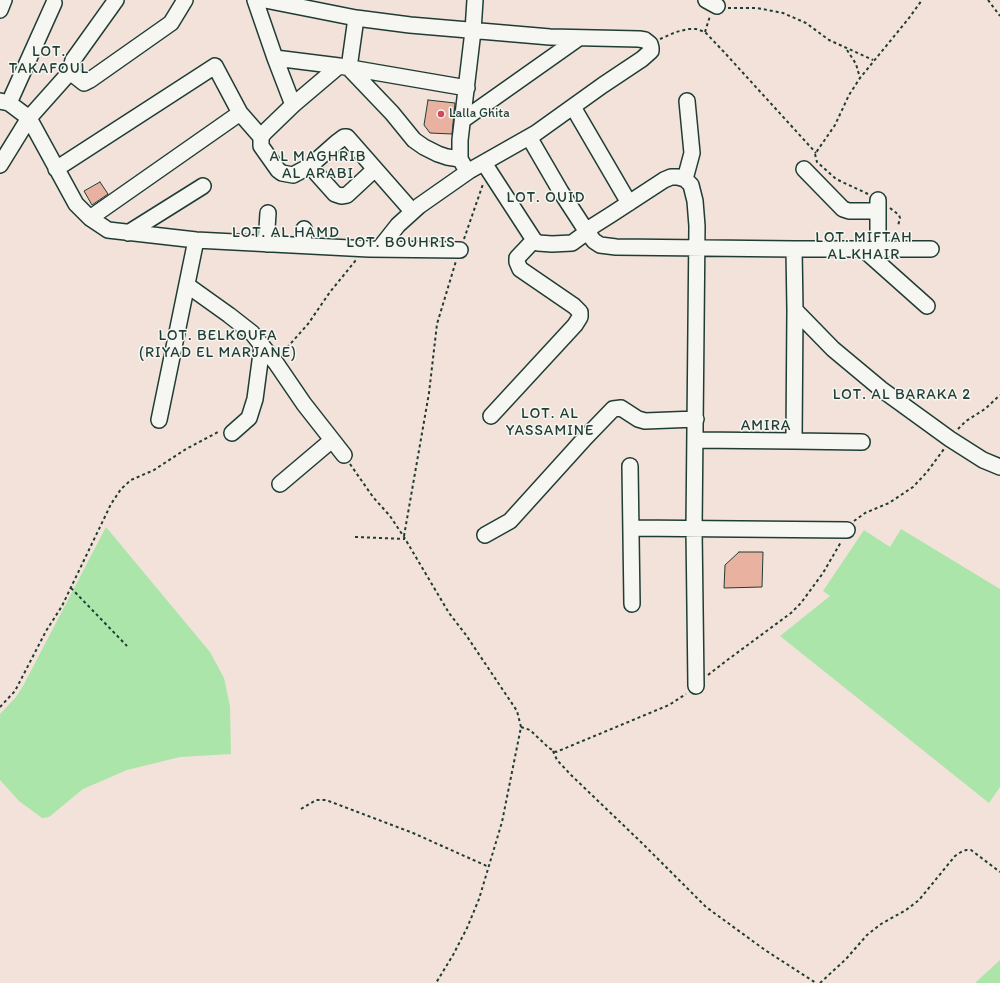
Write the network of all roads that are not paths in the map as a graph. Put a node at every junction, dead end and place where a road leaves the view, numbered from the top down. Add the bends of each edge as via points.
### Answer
1 (4, 0) edge
2 (116, 0) edge
3 (185, 0) edge
4 (256, 0) edge
5 (265, 0) edge
6 (475, 0) edge
7 (54, 3) dead end
8 (0, 10) edge
9 (356, 18) junction
10 (473, 31) junction
11 (579, 38) junction
12 (275, 58) junction
13 (344, 67) junction
14 (70, 72) junction
15 (467, 88) junction
16 (687, 101) dead end
17 (4, 102) edge
18 (293, 105) junction
19 (573, 107) junction
20 (240, 113) junction
21 (29, 118) junction
22 (463, 120) junction
23 (261, 137) junction
24 (529, 138) junction
25 (460, 159) junction
26 (0, 165) edge
27 (310, 166) junction
28 (486, 167) junction
29 (56, 169) junction
30 (375, 169) junction
31 (804, 169) dead end
32 (469, 171) junction
33 (685, 179) junction
34 (203, 186) dead end
35 (629, 203) junction
36 (412, 211) junction
37 (268, 213) dead end
38 (90, 218) junction
39 (304, 230) dead end
40 (587, 232) junction
41 (128, 233) junction
42 (196, 240) junction
43 (534, 240) junction
44 (266, 244) junction
45 (303, 245) junction
46 (696, 247) junction
47 (374, 249) junction
48 (794, 249) junction
49 (870, 249) junction
50 (931, 249) dead end
51 (460, 250) road end
52 (187, 285) junction
53 (927, 306) dead end
54 (795, 310) junction
55 (262, 346) junction
56 (491, 416) dead end
57 (696, 419) junction
58 (159, 420) dead end
59 (227, 431) road end
60 (332, 440) junction
61 (695, 440) junction
62 (794, 441) junction
63 (862, 442) dead end
64 (344, 455) road end
65 (630, 466) dead end
66 (1000, 467) edge
67 (280, 484) dead end
68 (631, 528) junction
69 (694, 529) junction
70 (847, 530) road end
71 (485, 535) dead end
72 (632, 604) dead end
73 (696, 686) road end

1 - 8 street
2 - 14 street via 74,60
3 - 14 street via 170,23 90,80 84,83
4 - 12 street
5 - 9 street
6 - 10 street
7 - 17 street
9 - 10 street
9 - 13 street
10 - 11 street
10 - 15 street
11 - 19 street via 645,40 650,44 651,51
11 - 22 street
12 - 13 street
12 - 18 street
13 - 15 street
13 - 18 street
13 - 25 street via 392,113 414,140 438,154
14 - 21 street
15 - 22 street
16 - 33 street via 692,153
17 - 21 street
18 - 23 street
19 - 24 street
19 - 35 street
20 - 23 street
20 - 29 street via 215,66
20 - 38 street
21 - 26 street
21 - 29 street
22 - 25 street
23 - 27 street via 261,146 282,173 293,175
24 - 28 street
24 - 40 street
25 - 32 street
27 - 30 street via 336,194 341,196 347,195
27 - 30 street via 344,137
28 - 32 street
28 - 43 street
29 - 38 street via 76,204
30 - 36 street
31 - 49 street via 843,209 849,211 878,206
32 - 36 street
33 - 35 street via 671,178
33 - 46 street via 691,185 695,202
34 - 41 street
35 - 40 street
36 - 47 street
37 - 44 street
38 - 41 street via 108,230
39 - 45 street
40 - 43 street via 567,243 543,244
40 - 46 street via 600,245
41 - 42 street
42 - 44 street
42 - 52 street
43 - 56 street via 517,258 520,269 574,306 580,312 580,317 576,325
44 - 45 street
45 - 47 street
46 - 48 street
46 - 57 street
47 - 51 street
48 - 49 street
48 - 54 street
49 - 50 street
49 - 53 street
52 - 55 street via 252,333
52 - 58 street
54 - 62 street
54 - 66 street via 854,367 881,389 950,439 983,460
55 - 59 street via 255,399 249,418
55 - 60 street
57 - 61 street
57 - 71 street via 645,421 621,408 613,409 510,521
60 - 64 street
60 - 67 street
61 - 62 street
61 - 69 street
62 - 63 street
65 - 68 street
68 - 69 street
68 - 72 street
69 - 70 street
69 - 73 street

